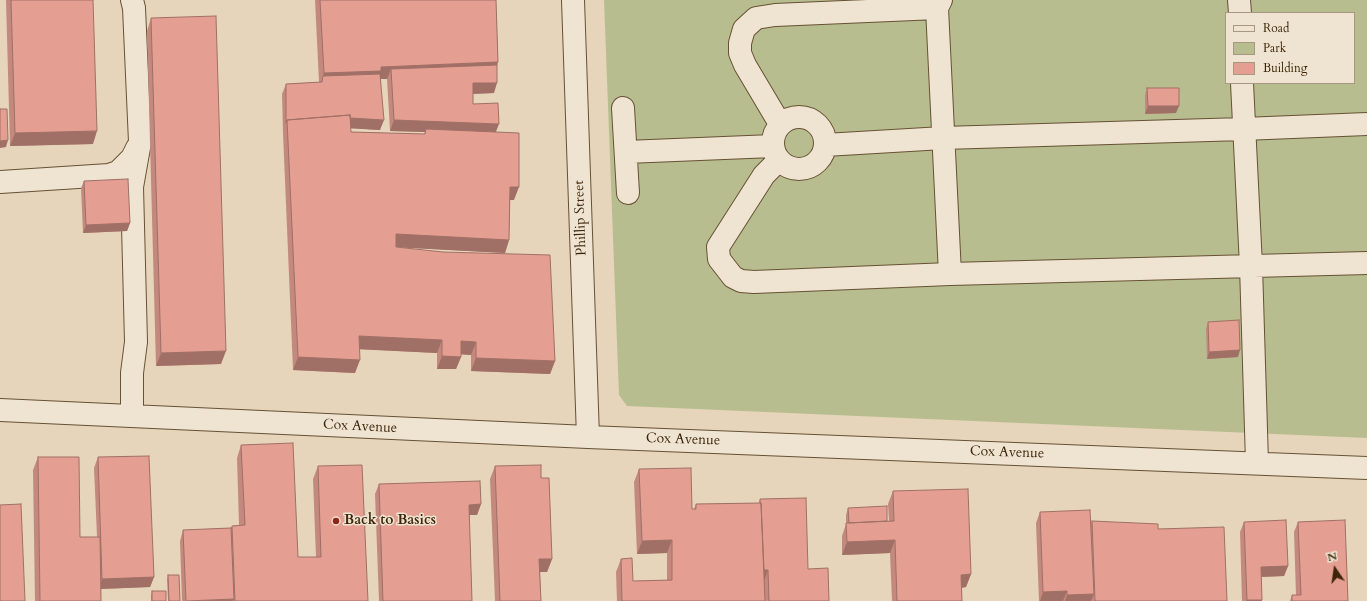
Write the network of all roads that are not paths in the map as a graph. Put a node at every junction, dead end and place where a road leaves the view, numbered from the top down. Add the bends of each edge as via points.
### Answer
1 (132, 0) edge
2 (573, 0) edge
3 (1240, 0) edge
4 (939, 4) edge
5 (1240, 12) edge
6 (1242, 84) edge
7 (623, 108) dead end
8 (780, 124) junction
9 (1367, 124) edge
10 (1243, 129) junction
11 (943, 138) junction
12 (140, 142) junction
13 (825, 145) junction
14 (626, 152) junction
15 (776, 153) junction
16 (0, 182) edge
17 (628, 193) dead end
18 (1367, 263) edge
19 (1251, 266) junction
20 (950, 274) junction
21 (0, 410) edge
22 (132, 416) junction
23 (588, 437) junction
24 (1257, 462) junction
25 (1367, 468) edge

1 - 12 street
2 - 23 street, Phillip Street
3 - 5 street
4 - 8 street via 756,18 744,29 740,53
4 - 11 street
6 - 10 street
7 - 14 street
8 - 13 street via 796,117 813,121 824,135
8 - 15 street via 773,138
9 - 10 street
10 - 11 street
10 - 19 street
11 - 13 street
11 - 20 street
12 - 16 street via 132,158 114,174
12 - 22 street via 132,187 136,342 132,373
13 - 15 street via 818,160 803,168 785,165
14 - 15 street
14 - 17 street
15 - 20 street via 718,247 719,259 733,277 741,281 754,282
18 - 19 street
19 - 20 street
19 - 24 street
21 - 22 street, Cox Avenue
22 - 23 street, Cox Avenue
23 - 24 street, Cox Avenue
24 - 25 street, Cox Avenue

